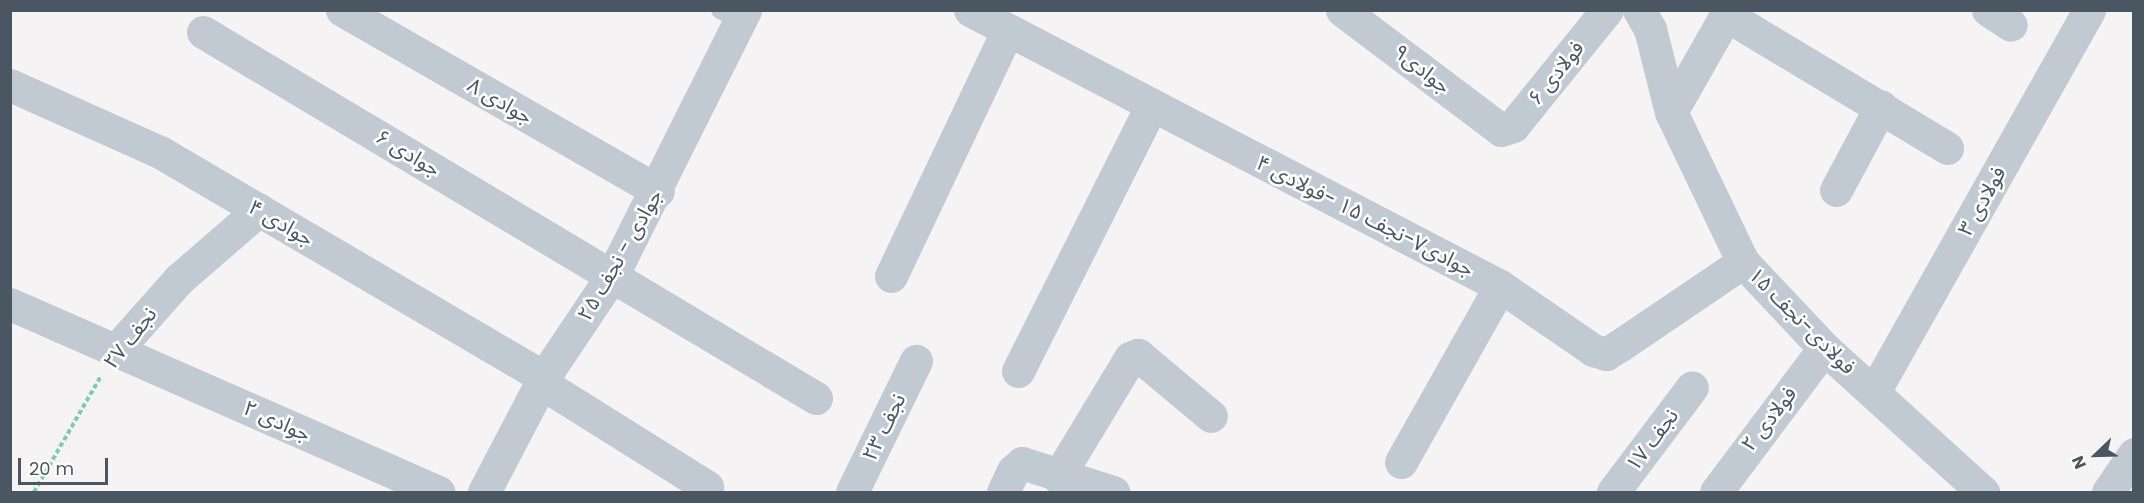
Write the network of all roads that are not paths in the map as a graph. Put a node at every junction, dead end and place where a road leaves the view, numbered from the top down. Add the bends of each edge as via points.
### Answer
1 (342, 10) edge
2 (970, 10) edge
3 (1342, 10) edge
4 (1608, 10) edge
5 (1639, 10) edge
6 (2089, 10) edge
7 (1727, 13) edge
8 (735, 14) edge
9 (1008, 30) junction
10 (203, 32) dead end
11 (10, 85) edge
12 (1152, 105) junction
13 (1881, 106) junction
14 (1671, 112) junction
15 (1501, 130) joint
16 (1947, 148) dead end
17 (1836, 190) dead end
18 (658, 191) junction
19 (259, 210) junction
20 (1743, 262) junction
21 (613, 274) junction
22 (891, 276) dead end
23 (1500, 286) junction
24 (10, 304) edge
25 (1824, 348) junction
26 (116, 350) junction
27 (916, 361) dead end
28 (1018, 371) dead end
29 (543, 380) junction
30 (1692, 387) dead end
31 (1875, 392) junction
32 (816, 398) dead end
33 (1211, 416) dead end
34 (2133, 454) edge
35 (1401, 462) dead end
36 (1058, 477) junction
37 (707, 488) dead end
38 (439, 492) edge
39 (483, 492) edge
40 (852, 492) edge
41 (1003, 492) edge
42 (1113, 492) edge
43 (1613, 492) edge
44 (1716, 492) edge
45 (1983, 492) edge
46 (2108, 492) edge

1 - 18 street, جوادی ۸
2 - 9 street, جوادی۷-نجف ۱۵ -فولادی ۴
3 - 15 street, جوادی۹
4 - 15 street, فولادی ۶ via 1513,126
5 - 14 street, فولادی-نجف ۱۵ via 1650,29
6 - 31 street, فولادی ۳
7 - 13 street
7 - 14 street
8 - 18 street, جوادی - نجف ۲۵
9 - 12 street, جوادی۷-نجف ۱۵ -فولادی ۴
9 - 22 street
10 - 21 street, جوادی ۶
11 - 19 street, جوادی ۴ via 160,152
12 - 23 street, جوادی۷-نجف ۱۵ -فولادی ۴
12 - 28 street
13 - 16 street
13 - 17 street
14 - 20 street, فولادی-نجف ۱۵
18 - 21 street, جوادی - نجف ۲۵
19 - 26 street, نجف ۲۷ via 179,279
19 - 29 street, جوادی ۴
20 - 23 street, جوادی۷-نجف ۱۵ -فولادی ۴ via 1606,354 1593,350
20 - 25 street, فولادی-نجف ۱۵
21 - 29 street, جوادی - نجف ۲۵
21 - 32 street, جوادی ۶
23 - 35 street
24 - 26 street, جوادی ۲
25 - 31 street, فولادی-نجف ۱۵
25 - 44 street, فولادی ۲
26 - 38 street, جوادی ۲
27 - 40 street, نجف ۲۳
29 - 37 street, جوادی ۴
29 - 39 street, جوادی - نجف ۲۵
30 - 43 street, نجف ۱۷
31 - 45 street, فولادی-نجف ۱۵
33 - 36 street via 1138,355 1130,357
34 - 46 street
36 - 41 street via 1033,464 1022,463 1013,471
36 - 42 street

